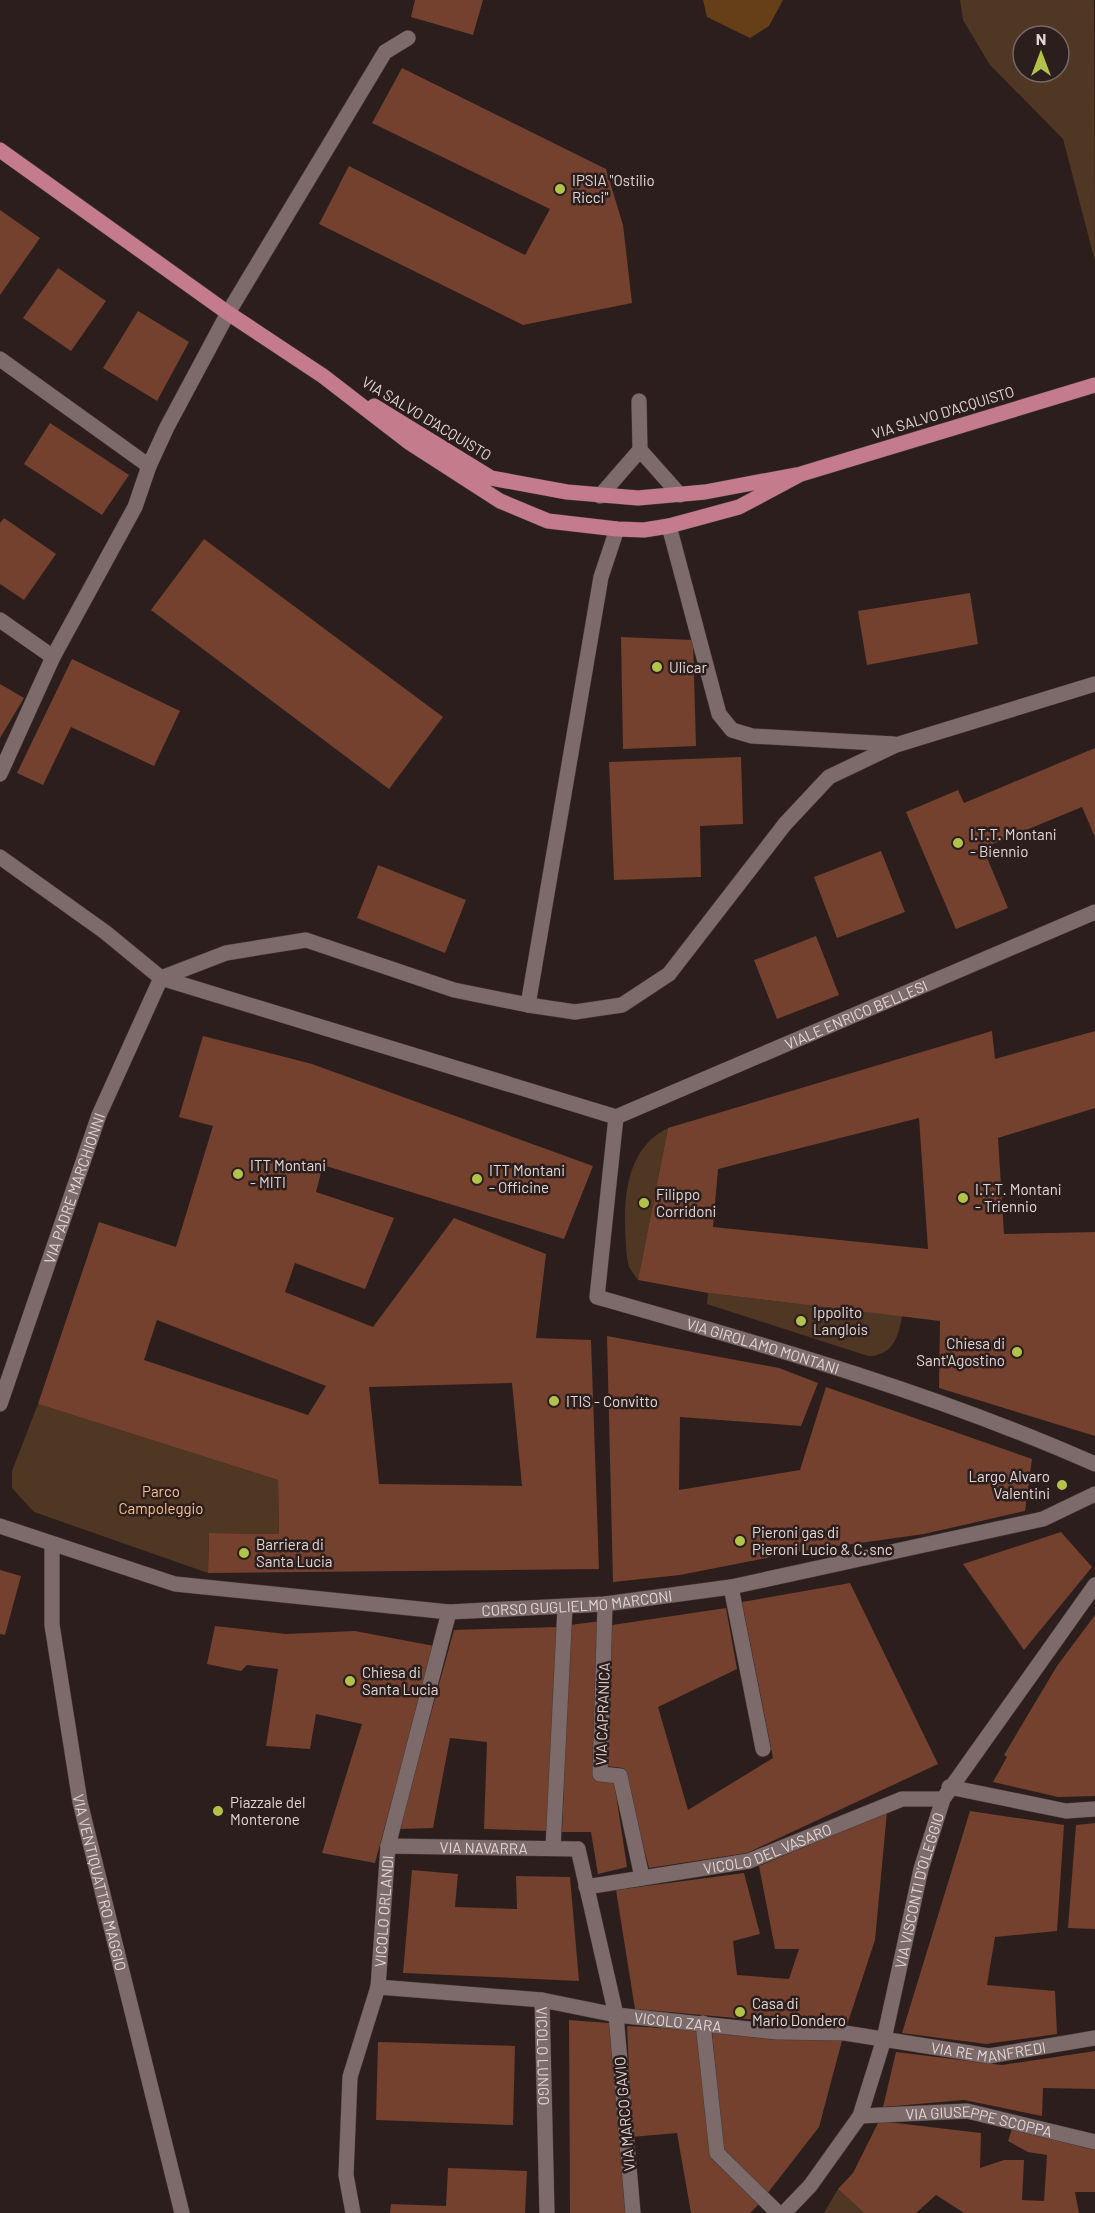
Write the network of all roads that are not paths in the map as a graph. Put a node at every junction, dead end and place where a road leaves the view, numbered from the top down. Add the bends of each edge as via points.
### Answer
1 (408, 38) dead end
2 (0, 150) edge
3 (228, 313) junction
4 (0, 359) edge
5 (323, 376) junction
6 (1095, 385) edge
7 (639, 401) dead end
8 (640, 450) junction
9 (149, 466) junction
10 (801, 474) junction
11 (680, 495) junction
12 (600, 496) junction
13 (669, 526) junction
14 (617, 529) junction
15 (0, 620) edge
16 (52, 657) junction
17 (1095, 684) edge
18 (896, 745) junction
19 (0, 774) edge
20 (0, 857) edge
21 (1095, 912) edge
22 (161, 978) junction
23 (528, 1005) junction
24 (616, 1117) junction
25 (0, 1404) edge
26 (1095, 1464) edge
27 (1095, 1494) edge
28 (0, 1526) edge
29 (52, 1545) junction
30 (730, 1587) junction
31 (1093, 1593) edge
32 (605, 1604) junction
33 (565, 1607) junction
34 (449, 1611) junction
35 (763, 1749) dead end
36 (946, 1793) junction
37 (1095, 1809) edge
38 (388, 1846) junction
39 (553, 1848) junction
40 (642, 1876) junction
41 (586, 1887) junction
42 (378, 1987) junction
43 (542, 2000) junction
44 (616, 2015) junction
45 (703, 2023) junction
46 (1095, 2038) edge
47 (884, 2039) junction
48 (860, 2116) junction
49 (1095, 2142) edge
50 (182, 2213) edge
51 (353, 2213) edge
52 (547, 2213) edge
53 (633, 2213) edge
54 (778, 2213) edge
55 (784, 2213) edge

1 - 3 street via 385,52
2 - 3 main road, VIA SALVO D'ACQUISTO
3 - 5 main road, VIA SALVO D'ACQUISTO
3 - 9 street
4 - 9 street
5 - 12 main road, VIA SALVO D'ACQUISTO via 490,478
5 - 14 main road, VIA SALVO D'ACQUISTO via 410,443 500,501 548,521
6 - 10 main road, VIA SALVO D'ACQUISTO
7 - 8 street
8 - 11 street
8 - 12 street
9 - 16 street via 135,507
10 - 11 main road, VIA SALVO D'ACQUISTO
10 - 13 main road, VIA SALVO D'ACQUISTO via 739,507
11 - 12 main road, VIA SALVO D'ACQUISTO
13 - 14 main road, VIA SALVO D'ACQUISTO
13 - 18 street via 718,714 732,730 752,735
14 - 23 street via 602,577
15 - 16 street
16 - 19 street
17 - 18 street
18 - 23 street via 830,777 785,824 669,974 622,1005 575,1012
20 - 22 street via 105,932
21 - 24 street, VIALE ENRICO BELLESI
22 - 23 street via 226,953 306,940 454,990
22 - 24 street
22 - 25 street, VIA PADRE MARCHIONNI via 99,1115
24 - 26 street, VIA GIROLAMO MONTANI via 597,1297 787,1351 1039,1439
27 - 30 street, CORSO GUGLIELMO MARCONI via 1043,1519
28 - 29 street, CORSO GUGLIELMO MARCONI
29 - 34 street, CORSO GUGLIELMO MARCONI via 175,1584
29 - 50 street, VIA VENTIQUATTRO MAGGIO via 52,1625 80,1802
30 - 32 street, CORSO GUGLIELMO MARCONI
30 - 35 street
31 - 36 street, VIA VISCONTI D'OLEGGIO
32 - 33 street, CORSO GUGLIELMO MARCONI
32 - 40 street, VIA CAPRANICA via 600,1774 620,1776
33 - 34 street, CORSO GUGLIELMO MARCONI
33 - 39 street
34 - 38 street, VICOLO ORLANDI
36 - 37 street, VICOLO DEL VASARO via 1066,1811
36 - 40 street, VICOLO DEL VASARO via 902,1799 749,1861
36 - 47 street, VIA VISCONTI D'OLEGGIO via 921,1869
38 - 39 street, VIA NAVARRA
38 - 42 street, VICOLO ORLANDI
39 - 41 street, VIA NAVARRA via 578,1849
40 - 41 street, VICOLO DEL VASARO
41 - 44 street
42 - 43 street
42 - 51 street, VICOLO ORLANDI via 350,2077 346,2175
43 - 44 street, VICOLO LUNGO
43 - 52 street, VICOLO LUNGO
44 - 45 street, VICOLO ZARA
44 - 53 street, VIA MARCO GAVIO
45 - 47 street, VICOLO ZARA
45 - 54 street via 717,2153
46 - 47 street, VIA RE MANFREDI via 989,2056
47 - 48 street, VIA VISCONTI D'OLEGGIO
48 - 49 street, VIA GIUSEPPE SCOPPA via 966,2111
48 - 55 street, VIA VISCONTI D'OLEGGIO via 810,2186

